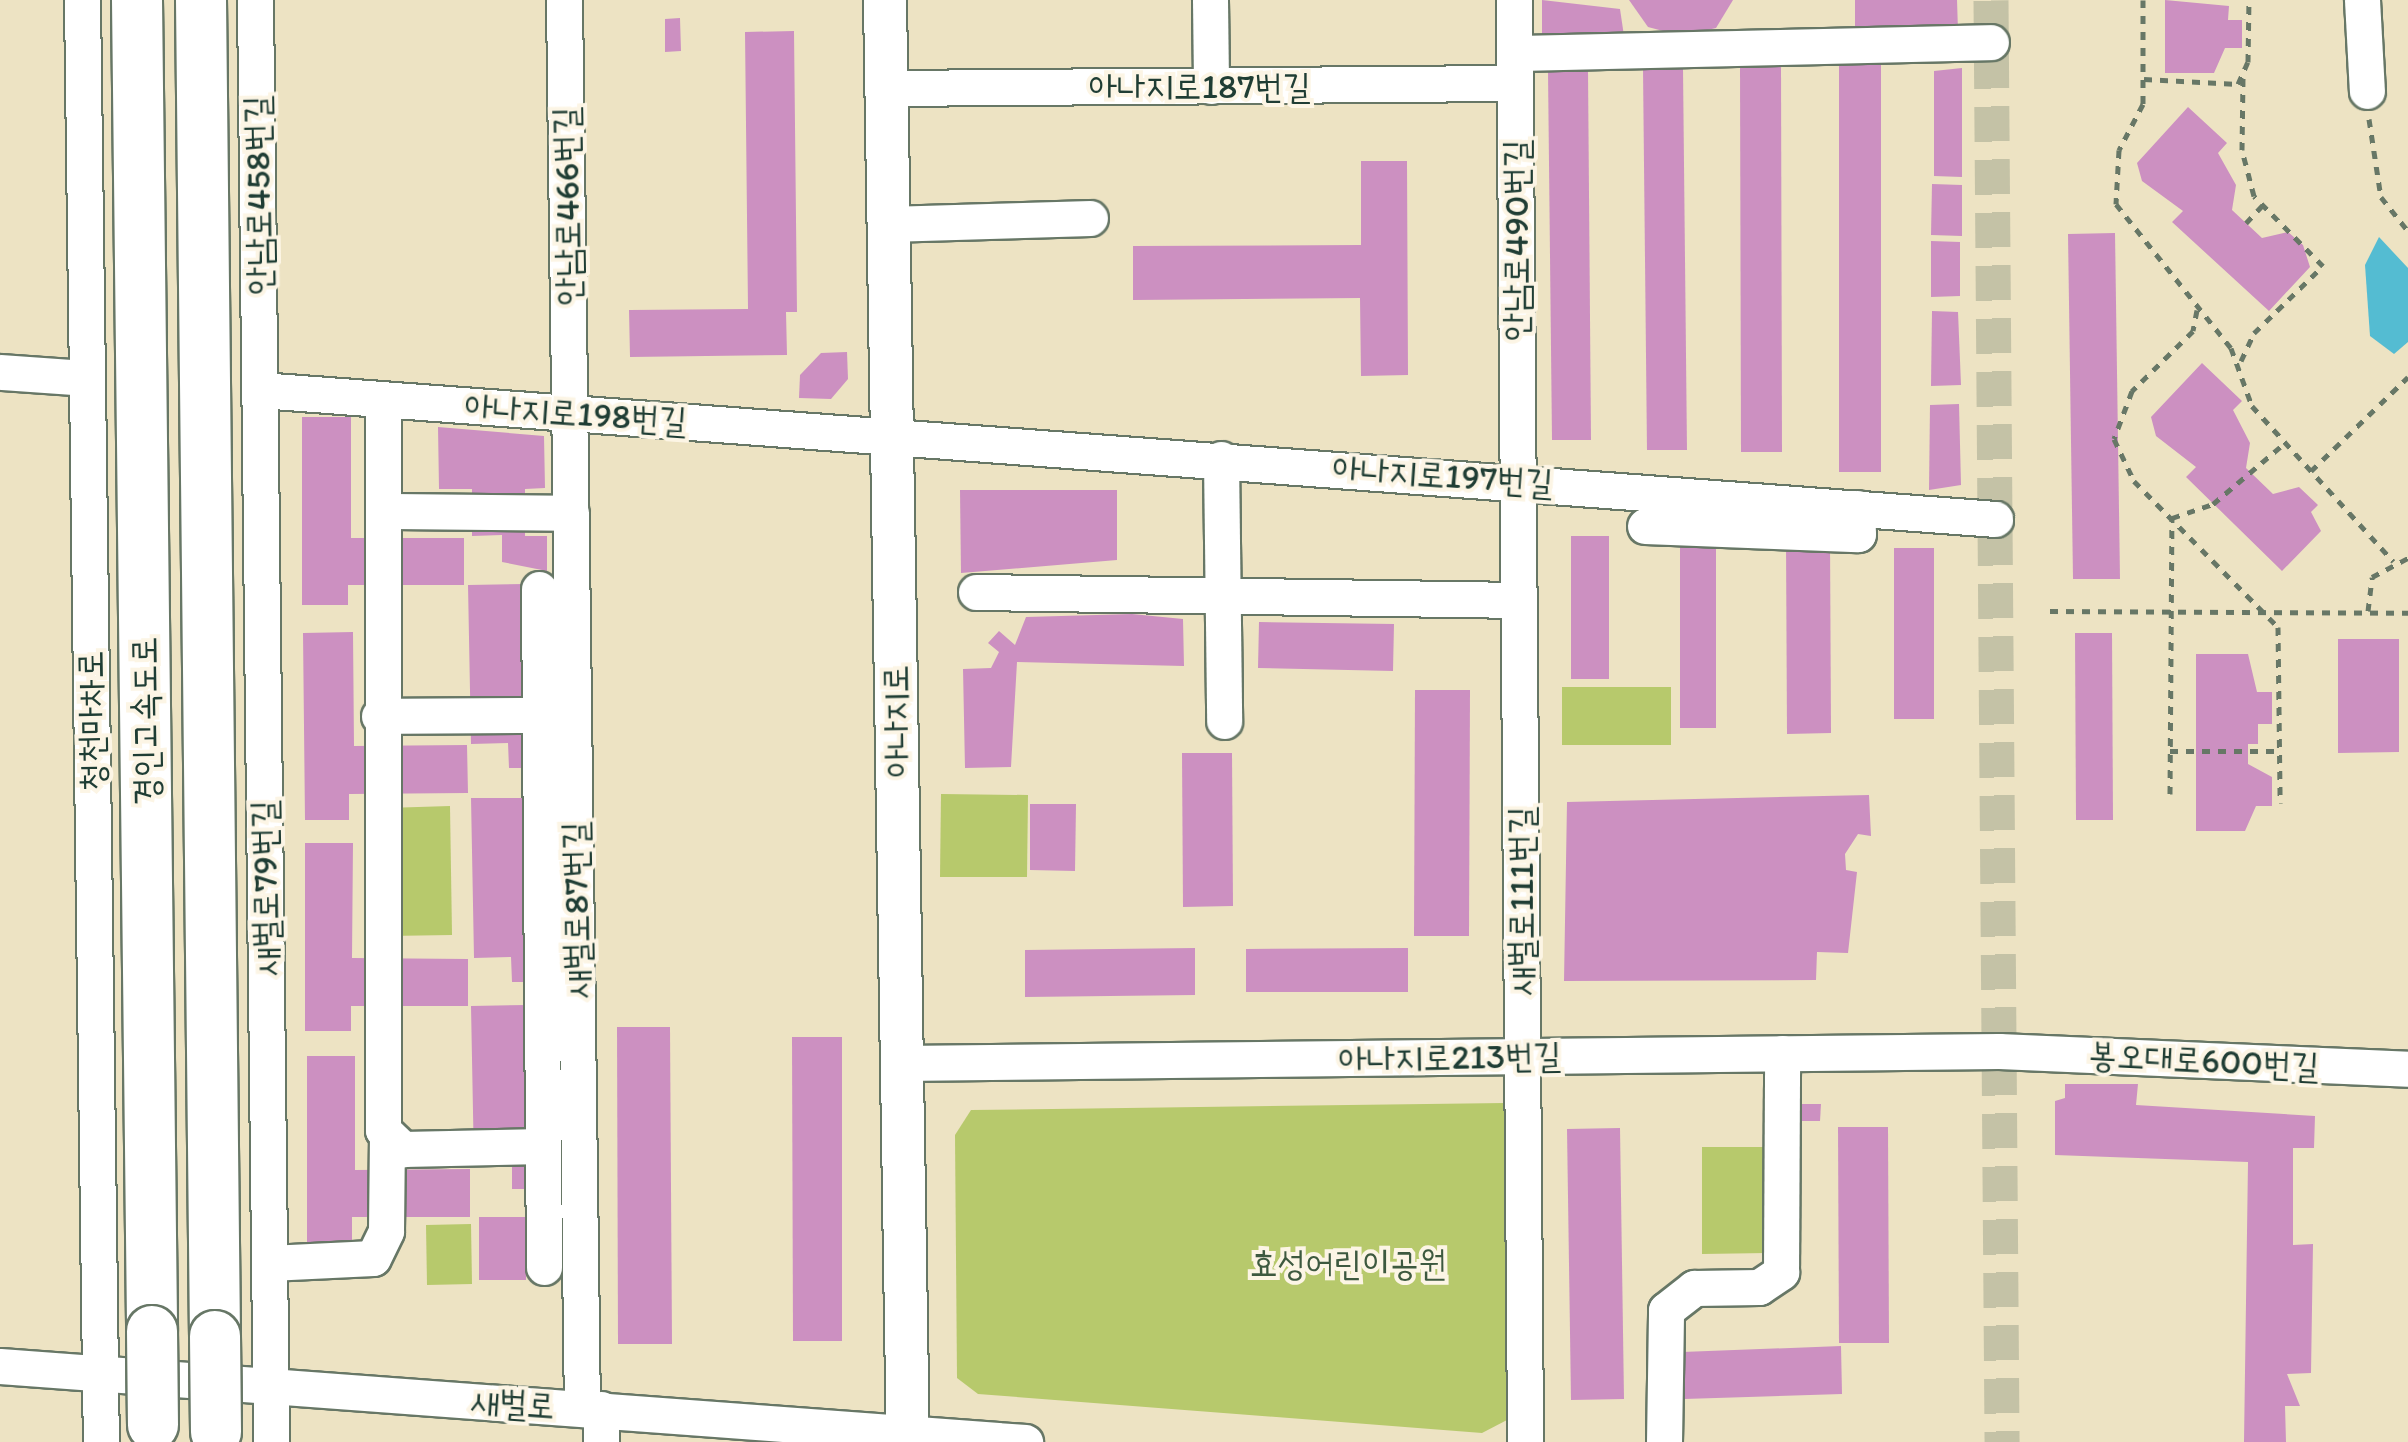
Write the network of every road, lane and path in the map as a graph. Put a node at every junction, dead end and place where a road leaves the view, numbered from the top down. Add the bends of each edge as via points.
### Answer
1 (82, 0) edge
2 (137, 0) edge
3 (201, 0) edge
4 (255, 0) edge
5 (564, 0) edge
6 (884, 0) edge
7 (1210, 0) edge
8 (1514, 0) edge
9 (2143, 0) edge
10 (2249, 0) edge
11 (2362, 0) edge
12 (1991, 42) dead end
13 (1515, 68) junction
14 (2244, 76) junction
15 (2144, 79) junction
16 (1211, 86) junction
17 (886, 88) junction
18 (2367, 91) joint
19 (2264, 204) junction
20 (1090, 218) dead end
21 (2246, 223) dead end
22 (888, 224) junction
23 (2408, 232) edge
24 (2197, 307) junction
25 (2241, 364) junction
26 (0, 372) edge
27 (2408, 376) edge
28 (85, 378) junction
29 (260, 390) junction
30 (384, 399) junction
31 (570, 412) junction
32 (891, 435) junction
33 (2285, 442) junction
34 (1220, 459) junction
35 (2311, 471) junction
36 (1518, 480) junction
37 (1857, 508) junction
38 (386, 511) junction
39 (571, 513) junction
40 (2172, 518) junction
41 (1995, 520) dead end
42 (1646, 526) dead end
43 (2408, 558) edge
44 (2392, 561) junction
45 (539, 588) dead end
46 (976, 592) dead end
47 (1220, 596) junction
48 (1519, 600) junction
49 (2050, 611) dead end
50 (2171, 612) junction
51 (2269, 612) junction
52 (2368, 613) junction
53 (2408, 613) edge
54 (540, 715) junction
55 (379, 716) junction
56 (1224, 721) dead end
57 (2170, 751) junction
58 (2280, 751) junction
59 (2170, 794) dead end
60 (2280, 803) dead end
61 (1999, 1051) joint
62 (1782, 1053) junction
63 (1522, 1056) junction
64 (901, 1063) junction
65 (2408, 1069) edge
66 (387, 1138) junction
67 (543, 1146) junction
68 (270, 1262) junction
69 (544, 1268) dead end
70 (0, 1366) edge
71 (101, 1373) junction
72 (271, 1385) junction
73 (595, 1420) edge
74 (153, 1434) edge
75 (216, 1437) edge
76 (908, 1437) edge
77 (101, 1442) edge
78 (272, 1442) edge
79 (1025, 1442) edge
80 (1525, 1442) edge
81 (1664, 1442) edge

1 - 28 street, 청천마차로
2 - 74 highway, 경인고속도로, bridge
3 - 75 highway, 경인고속도로, bridge
4 - 29 street, 안남로458번길
5 - 31 street, 안남로466번길
6 - 17 main road, 아나지로
7 - 16 street
8 - 13 street, 안남로490번길
9 - 15 path
10 - 14 path
11 - 18 street
12 - 13 street, 아나지로187번길
13 - 16 street, 아나지로187번길
13 - 36 street, 안남로490번길
14 - 15 path via 2228,87
14 - 19 path via 2246,176
15 - 24 path via 2143,104 2118,150 2116,204
16 - 17 street, 아나지로187번길
17 - 22 main road, 아나지로
18 - 23 path via 2381,198
19 - 21 path
19 - 25 path via 2323,266 2254,333
20 - 22 street
22 - 32 main road, 아나지로
24 - 25 path
24 - 40 path via 2193,331 2132,391 2114,439 2120,465
25 - 33 path via 2252,406
26 - 28 street
27 - 35 path
28 - 71 street, 청천마차로
29 - 30 street, 아나지로198번길
29 - 68 street, 새벌로79번길
30 - 31 street, 아나지로198번길
30 - 38 street
31 - 32 street, 아나지로198번길
31 - 39 street, 새벌로87번길
32 - 34 street, 아나지로197번길
32 - 64 main road, 아나지로
33 - 35 path
33 - 40 path via 2213,504
34 - 36 street, 아나지로197번길
34 - 47 street
35 - 44 path
36 - 37 street, 아나지로197번길
36 - 48 street, 새벌로111번길
37 - 41 street, 아나지로197번길
37 - 42 street via 1858,534
38 - 39 street
38 - 55 street via 389,679
39 - 73 street, 새벌로87번길
40 - 50 path
40 - 51 path
43 - 44 path
44 - 52 path via 2372,577
45 - 54 street
46 - 47 street
47 - 48 street
47 - 56 street
48 - 63 street, 새벌로111번길
49 - 50 path
50 - 51 path
50 - 57 path
51 - 52 path
51 - 58 path via 2278,627
52 - 53 path
54 - 55 street
54 - 67 street
55 - 66 street
57 - 58 path
57 - 59 path
58 - 60 path
61 - 62 street, 아나지로213번길
61 - 65 street, 봉오대로600번길
62 - 63 street, 아나지로213번길
62 - 81 street via 1781,1272 1758,1287 1694,1288 1666,1310
63 - 64 street, 아나지로213번길
63 - 80 street, 새벌로111번길
64 - 76 main road, 아나지로
66 - 67 street via 403,1149
66 - 68 street via 386,1231 374,1258
67 - 69 street
68 - 72 street, 새벌로79번길
70 - 71 street, 새벌로
71 - 72 street, 새벌로
71 - 77 street, 청천마차로
72 - 73 street, 새벌로
72 - 78 street, 새벌로79번길
73 - 76 street, 새벌로
76 - 79 street, 새벌로

